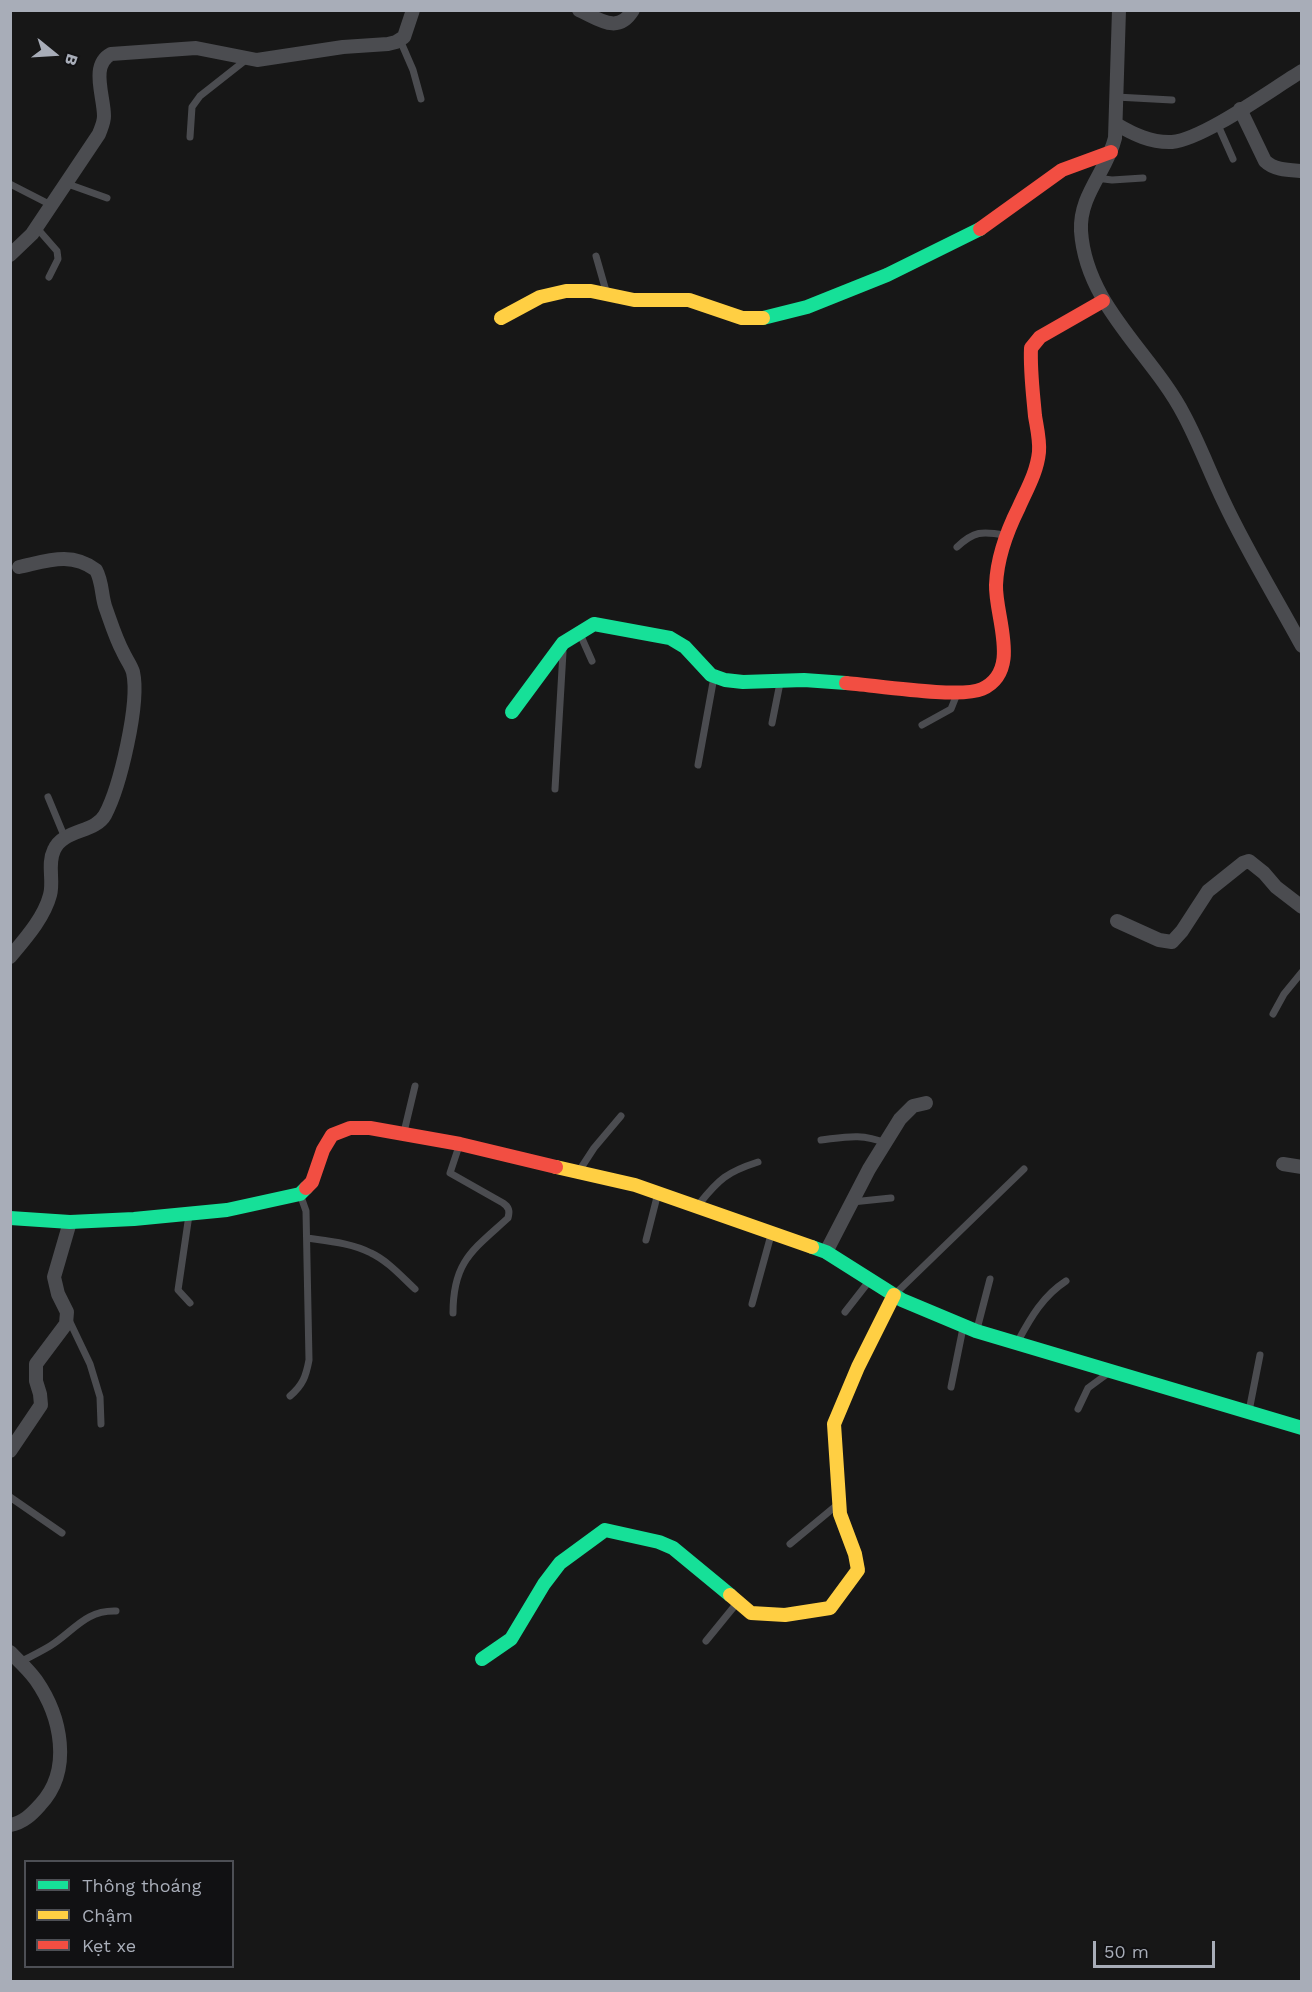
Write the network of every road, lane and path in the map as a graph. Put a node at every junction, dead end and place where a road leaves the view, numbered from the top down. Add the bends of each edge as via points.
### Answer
1 (413, 10) edge
2 (579, 10) edge
3 (633, 10) edge
4 (1119, 10) edge
5 (400, 40) junction
6 (247, 59) junction
7 (1302, 70) edge
8 (1116, 97) junction
9 (421, 99) dead end
10 (1172, 100) dead end
11 (1240, 109) junction
12 (1217, 123) junction
13 (1116, 124) junction
14 (190, 137) dead end
15 (1111, 152) junction
16 (1233, 159) dead end
17 (1302, 171) edge
18 (1096, 178) junction
19 (1143, 178) dead end
20 (65, 183) junction
21 (10, 184) edge
22 (107, 198) dead end
23 (51, 205) junction
24 (36, 227) junction
25 (10, 255) edge
26 (596, 256) dead end
27 (50, 277) dead end
28 (607, 293) junction
29 (1103, 301) junction
30 (501, 318) dead end
31 (1008, 536) junction
32 (957, 548) dead end
33 (19, 567) dead end
34 (579, 632) junction
35 (563, 643) junction
36 (1302, 646) edge
37 (592, 661) dead end
38 (714, 677) junction
39 (781, 680) junction
40 (957, 694) junction
41 (512, 712) dead end
42 (772, 723) dead end
43 (922, 725) dead end
44 (698, 765) dead end
45 (555, 789) dead end
46 (48, 797) dead end
47 (65, 838) junction
48 (1302, 906) edge
49 (1117, 921) dead end
50 (10, 957) edge
51 (1302, 972) edge
52 (1273, 1014) dead end
53 (415, 1086) dead end
54 (926, 1103) dead end
55 (621, 1116) dead end
56 (404, 1134) junction
57 (821, 1140) dead end
58 (886, 1143) junction
59 (460, 1144) junction
60 (758, 1162) dead end
61 (1282, 1164) dead end
62 (1302, 1167) edge
63 (1024, 1169) dead end
64 (579, 1171) junction
65 (658, 1193) junction
66 (300, 1194) junction
67 (891, 1198) dead end
68 (852, 1202) junction
69 (697, 1206) junction
70 (190, 1213) junction
71 (10, 1218) edge
72 (70, 1222) junction
73 (772, 1233) junction
74 (307, 1238) junction
75 (646, 1240) dead end
76 (826, 1252) junction
77 (990, 1279) dead end
78 (870, 1280) junction
79 (1066, 1281) dead end
80 (415, 1289) dead end
81 (894, 1295) junction
82 (190, 1303) dead end
83 (752, 1304) dead end
84 (845, 1312) dead end
85 (453, 1313) dead end
86 (67, 1317) junction
87 (970, 1329) junction
88 (1017, 1344) junction
89 (1260, 1355) dead end
90 (1109, 1372) junction
91 (951, 1387) dead end
92 (290, 1396) dead end
93 (1078, 1409) dead end
94 (1249, 1411) junction
95 (101, 1424) dead end
96 (1302, 1428) edge
97 (10, 1451) edge
98 (10, 1497) edge
99 (839, 1504) junction
100 (62, 1533) dead end
101 (790, 1544) dead end
102 (737, 1603) junction
103 (116, 1611) dead end
104 (706, 1641) dead end
105 (15, 1657) edge
106 (482, 1659) dead end
107 (10, 1825) edge

1 - 5 street
2 - 3 street via 609,24 618,24
4 - 8 street
5 - 6 street
5 - 9 lane
6 - 14 lane via 200,96 192,107
6 - 20 street via 196,48 104,57 99,74 103,126
7 - 11 street
8 - 10 lane
8 - 13 street
11 - 12 street
11 - 17 street via 1269,166
12 - 13 street via 1194,136 1172,142 1135,135
12 - 16 lane
13 - 15 street
15 - 18 street
15 - 28 street via 1062,170 977,231 887,275 807,307 750,319 689,300 634,300
18 - 19 lane
18 - 29 street via 1082,211 1081,232 1094,284
20 - 22 lane
20 - 23 street
21 - 23 lane
23 - 24 street
24 - 25 street
24 - 27 lane via 57,251 58,259
26 - 28 lane
28 - 30 street via 566,291 547,295
29 - 31 street via 1040,337 1031,348 1039,452 1026,496
29 - 36 street via 1173,395 1224,504
31 - 32 lane via 969,535
31 - 40 street via 996,585 1005,641 1004,660 982,689
33 - 47 street via 66,558 78,559 96,570 105,606 134,675 131,724 120,773 105,814 95,824
34 - 35 street
34 - 37 lane
34 - 38 street via 594,624 670,638 687,647
35 - 41 street
35 - 45 lane
38 - 39 street
38 - 44 lane
39 - 40 street via 885,685
39 - 42 lane
40 - 43 lane via 951,709
46 - 47 lane
47 - 50 street via 51,859 51,886 45,908
48 - 49 street via 1249,861 1208,891 1172,942
51 - 52 lane
53 - 56 lane
54 - 58 street via 907,1111
55 - 64 lane
56 - 59 street
56 - 66 street via 350,1128 332,1135 312,1182
57 - 58 lane via 856,1135
58 - 68 street
59 - 64 street
59 - 85 lane via 450,1173 508,1206 510,1212 465,1260 455,1282
60 - 69 lane via 732,1171 713,1185
61 - 62 street
63 - 81 lane
64 - 65 street
65 - 69 street
65 - 75 lane
66 - 70 street via 227,1210
66 - 74 lane via 306,1211
67 - 68 lane
68 - 76 street
69 - 73 street
70 - 72 street
70 - 82 lane via 178,1290
71 - 72 street
72 - 86 street via 54,1277
73 - 76 street
73 - 83 lane
74 - 80 lane via 372,1253
74 - 92 lane via 309,1360 306,1377
76 - 78 street
77 - 87 lane
78 - 81 street
78 - 84 lane
79 - 88 lane via 1042,1302
81 - 87 street
81 - 99 street via 834,1424
86 - 95 lane via 100,1397
86 - 97 street via 61,1332 36,1364 41,1405
87 - 88 street
87 - 91 lane
88 - 90 street
89 - 94 lane
90 - 93 lane via 1088,1388
90 - 94 street
94 - 96 street
98 - 100 lane
99 - 101 lane
99 - 102 street via 858,1570 830,1608 772,1615 751,1613
102 - 104 lane
102 - 106 street via 673,1548 605,1530 560,1563 511,1639
103 - 105 lane via 90,1616 51,1646
105 - 107 street via 35,1678 55,1717 60,1758 53,1789 18,1824

